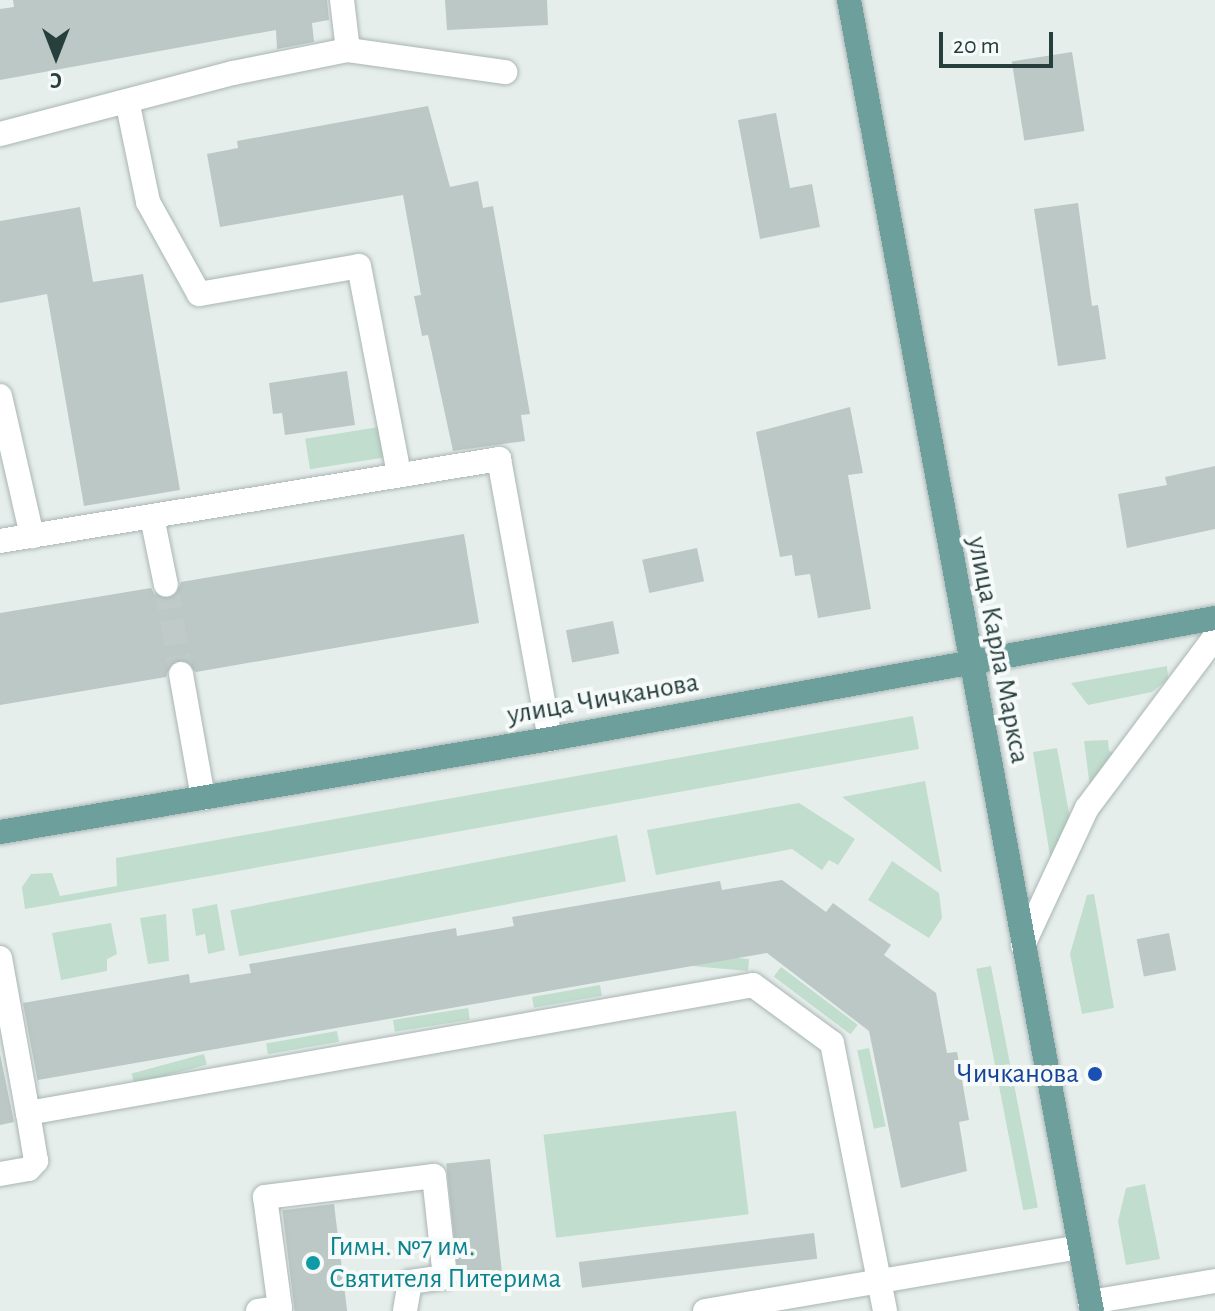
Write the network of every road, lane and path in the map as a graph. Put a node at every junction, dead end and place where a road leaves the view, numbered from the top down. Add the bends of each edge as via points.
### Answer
1 (342, 0) edge
2 (849, 0) edge
3 (348, 50) junction
4 (505, 72) dead end
5 (128, 105) junction
6 (0, 134) edge
7 (0, 396) edge
8 (399, 473) junction
9 (152, 517) junction
10 (32, 536) junction
11 (0, 541) edge
12 (166, 585) tunnel mouth
13 (1215, 618) edge
14 (1215, 637) edge
15 (970, 661) junction
16 (181, 674) tunnel mouth
17 (550, 739) junction
18 (203, 798) junction
19 (0, 832) edge
20 (1023, 945) junction
21 (0, 958) edge
22 (28, 1113) junction
23 (0, 1174) edge
24 (1080, 1247) junction
25 (1215, 1281) edge
26 (880, 1283) junction
27 (771, 1306) edge
28 (1091, 1306) edge
29 (258, 1311) edge
30 (405, 1311) edge
31 (705, 1311) edge
32 (885, 1311) edge

1 - 3 street
2 - 15 main road, улица Карла Маркса
3 - 4 street
3 - 5 street via 233,73
5 - 6 street
5 - 8 street via 148,202 199,294 359,266
7 - 10 street
8 - 9 street
8 - 17 street via 499,459
9 - 10 street
9 - 12 street
10 - 11 street
13 - 15 main road, улица Чичканова
14 - 20 street via 1087,808
15 - 17 main road, улица Чичканова
15 - 20 main road, улица Карла Маркса
16 - 18 street
17 - 18 main road, улица Чичканова
18 - 19 main road, улица Чичканова
20 - 24 main road, улица Карла Маркса
21 - 22 street
22 - 23 street via 36,1161 29,1169
22 - 26 street via 753,985 832,1043
24 - 26 street
24 - 28 main road, улица Карла Маркса
25 - 28 street
26 - 27 street
26 - 32 street
27 - 31 street
29 - 30 street via 280,1308 265,1197 434,1176 445,1277 410,1282

